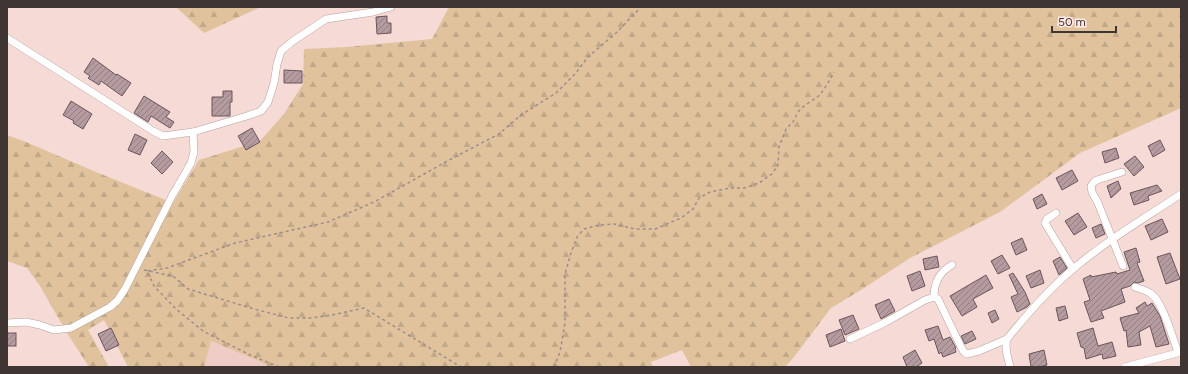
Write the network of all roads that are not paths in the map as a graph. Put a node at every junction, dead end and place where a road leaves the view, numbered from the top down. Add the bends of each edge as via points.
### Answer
1 (391, 7) edge
2 (7, 38) edge
3 (193, 132) junction
4 (1122, 172) dead end
5 (1181, 194) edge
6 (1056, 213) dead end
7 (1113, 240) junction
8 (952, 265) dead end
9 (1123, 266) dead end
10 (1073, 269) junction
11 (1135, 287) dead end
12 (934, 297) junction
13 (7, 323) edge
14 (1007, 338) junction
15 (850, 339) dead end
16 (1180, 352) edge
17 (1010, 367) edge
18 (1125, 367) edge

1 - 3 street via 326,19 281,51 268,102 262,111
2 - 3 street via 153,131 163,136
3 - 13 street via 194,152 191,163 117,301 71,328 54,330 26,322
4 - 7 street via 1097,180 1091,186
5 - 7 street
6 - 10 street via 1045,223
7 - 9 street
7 - 10 street
8 - 12 street via 944,269 940,275 934,288
10 - 14 street via 1037,303
11 - 16 street via 1150,293 1158,301
12 - 14 street via 938,299 961,347 967,354
12 - 15 street
14 - 17 street via 1006,351
16 - 18 street

